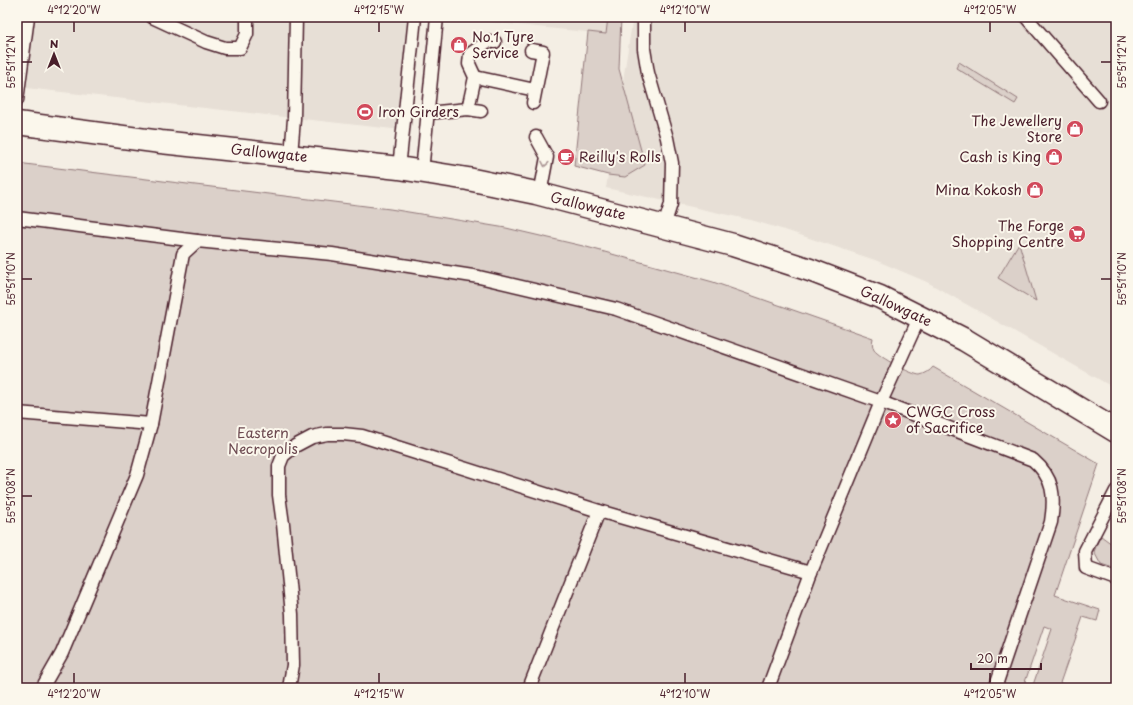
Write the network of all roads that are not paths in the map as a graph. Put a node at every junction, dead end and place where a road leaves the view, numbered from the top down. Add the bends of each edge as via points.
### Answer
1 (28, 17) edge
2 (152, 17) edge
3 (247, 17) edge
4 (296, 17) edge
5 (415, 17) edge
6 (437, 17) edge
7 (644, 17) edge
8 (1026, 17) edge
9 (495, 42) dead end
10 (531, 50) dead end
11 (475, 77) junction
12 (535, 90) junction
13 (17, 100) edge
14 (1099, 101) dead end
15 (533, 103) dead end
16 (468, 109) junction
17 (481, 111) dead end
18 (428, 113) junction
19 (17, 123) edge
20 (536, 137) dead end
21 (291, 155) junction
22 (400, 168) junction
23 (422, 172) junction
24 (540, 194) junction
25 (17, 218) edge
26 (664, 226) junction
27 (197, 242) junction
28 (920, 316) junction
29 (881, 402) junction
30 (17, 413) edge
31 (151, 424) junction
32 (1116, 431) edge
33 (1116, 491) edge
34 (599, 511) junction
35 (811, 572) junction
36 (1116, 579) edge
37 (42, 688) edge
38 (289, 688) edge
39 (529, 688) edge
40 (768, 688) edge
41 (995, 688) edge

1 - 13 lane
2 - 3 lane via 225,48 240,48 247,34
4 - 21 lane
5 - 22 lane
6 - 18 lane
7 - 26 lane via 644,49 648,73 672,163 671,204
8 - 14 lane
9 - 11 lane via 488,41 470,54 469,64
10 - 12 lane via 543,52
11 - 12 lane
11 - 16 lane
12 - 15 lane
16 - 17 lane
16 - 18 lane
18 - 23 lane
19 - 21 street, Gallowgate via 161,142
20 -> 24 lane via 547,157
21 - 22 street, Gallowgate
22 - 23 street, Gallowgate
23 - 24 street, Gallowgate
24 - 26 street, Gallowgate
25 - 27 lane
26 - 28 street, Gallowgate via 810,270 880,296
27 - 29 lane via 332,254 480,277 616,309
27 - 31 lane via 183,254
28 - 29 lane
28 - 32 street, Gallowgate via 965,340
29 - 35 lane
29 - 41 lane via 1033,460 1048,476 1054,504 1051,522
30 - 31 lane
31 - 37 lane via 137,475 62,653
33 - 36 lane via 1085,551 1086,568
34 - 35 lane
34 - 38 lane via 362,436 326,434 312,437 295,446 284,456 279,466 279,495 292,614 293,665
34 - 39 lane
35 - 40 lane

